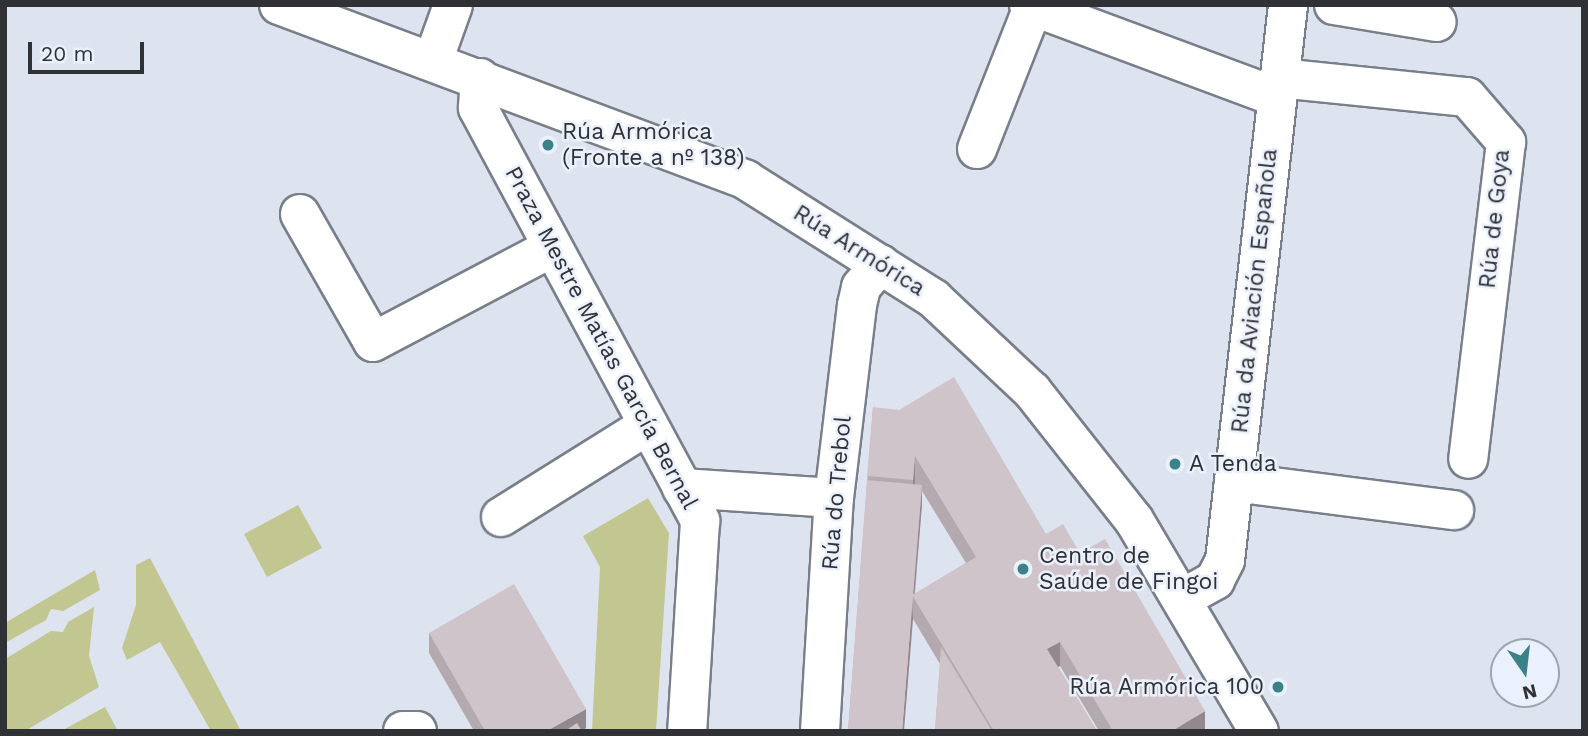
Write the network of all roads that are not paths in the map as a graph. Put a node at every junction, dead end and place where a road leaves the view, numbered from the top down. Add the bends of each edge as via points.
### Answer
1 (279, 5) edge
2 (453, 5) edge
3 (1288, 5) edge
4 (1334, 5) edge
5 (1031, 6) edge
6 (1437, 22) dead end
7 (433, 61) junction
8 (480, 78) junction
9 (1278, 88) junction
10 (977, 149) dead end
11 (300, 214) dead end
12 (551, 248) junction
13 (881, 264) junction
14 (648, 425) junction
15 (1468, 459) dead end
16 (1234, 482) junction
17 (682, 488) junction
18 (834, 498) junction
19 (1454, 510) dead end
20 (501, 517) dead end
21 (1183, 598) junction
22 (403, 731) edge
23 (417, 731) edge
24 (687, 731) edge
25 (820, 731) edge
26 (1259, 731) edge

1 - 7 street, Rúa Armórica
2 - 7 street
3 - 9 street, Rúa da Aviación Española
4 - 6 street
5 - 9 street, Rúa de Goya
5 - 10 street
7 - 8 street, Rúa Armórica
8 - 12 street, Praza Mestre Matías García Bernal via 478,108
8 - 13 street, Rúa Armórica via 746,180
9 - 15 street, Rúa de Goya via 1466,97 1506,142
9 - 16 street, Rúa da Aviación Española
11 - 12 street via 373,342
12 - 14 street, Praza Mestre Matías García Bernal
13 - 18 street, Rúa do Trebol via 859,296
13 - 21 street, Rúa Armórica via 934,299 1032,391 1133,520
14 - 17 street, Praza Mestre Matías García Bernal
14 - 20 street
16 - 19 street
16 - 21 street, Rúa da Aviación Española via 1225,560 1215,580
17 - 18 street
17 - 24 street, Praza Mestre Matías García Bernal via 700,521
18 - 25 street, Rúa do Trebol
21 - 26 street, Rúa Armórica
22 - 23 street

